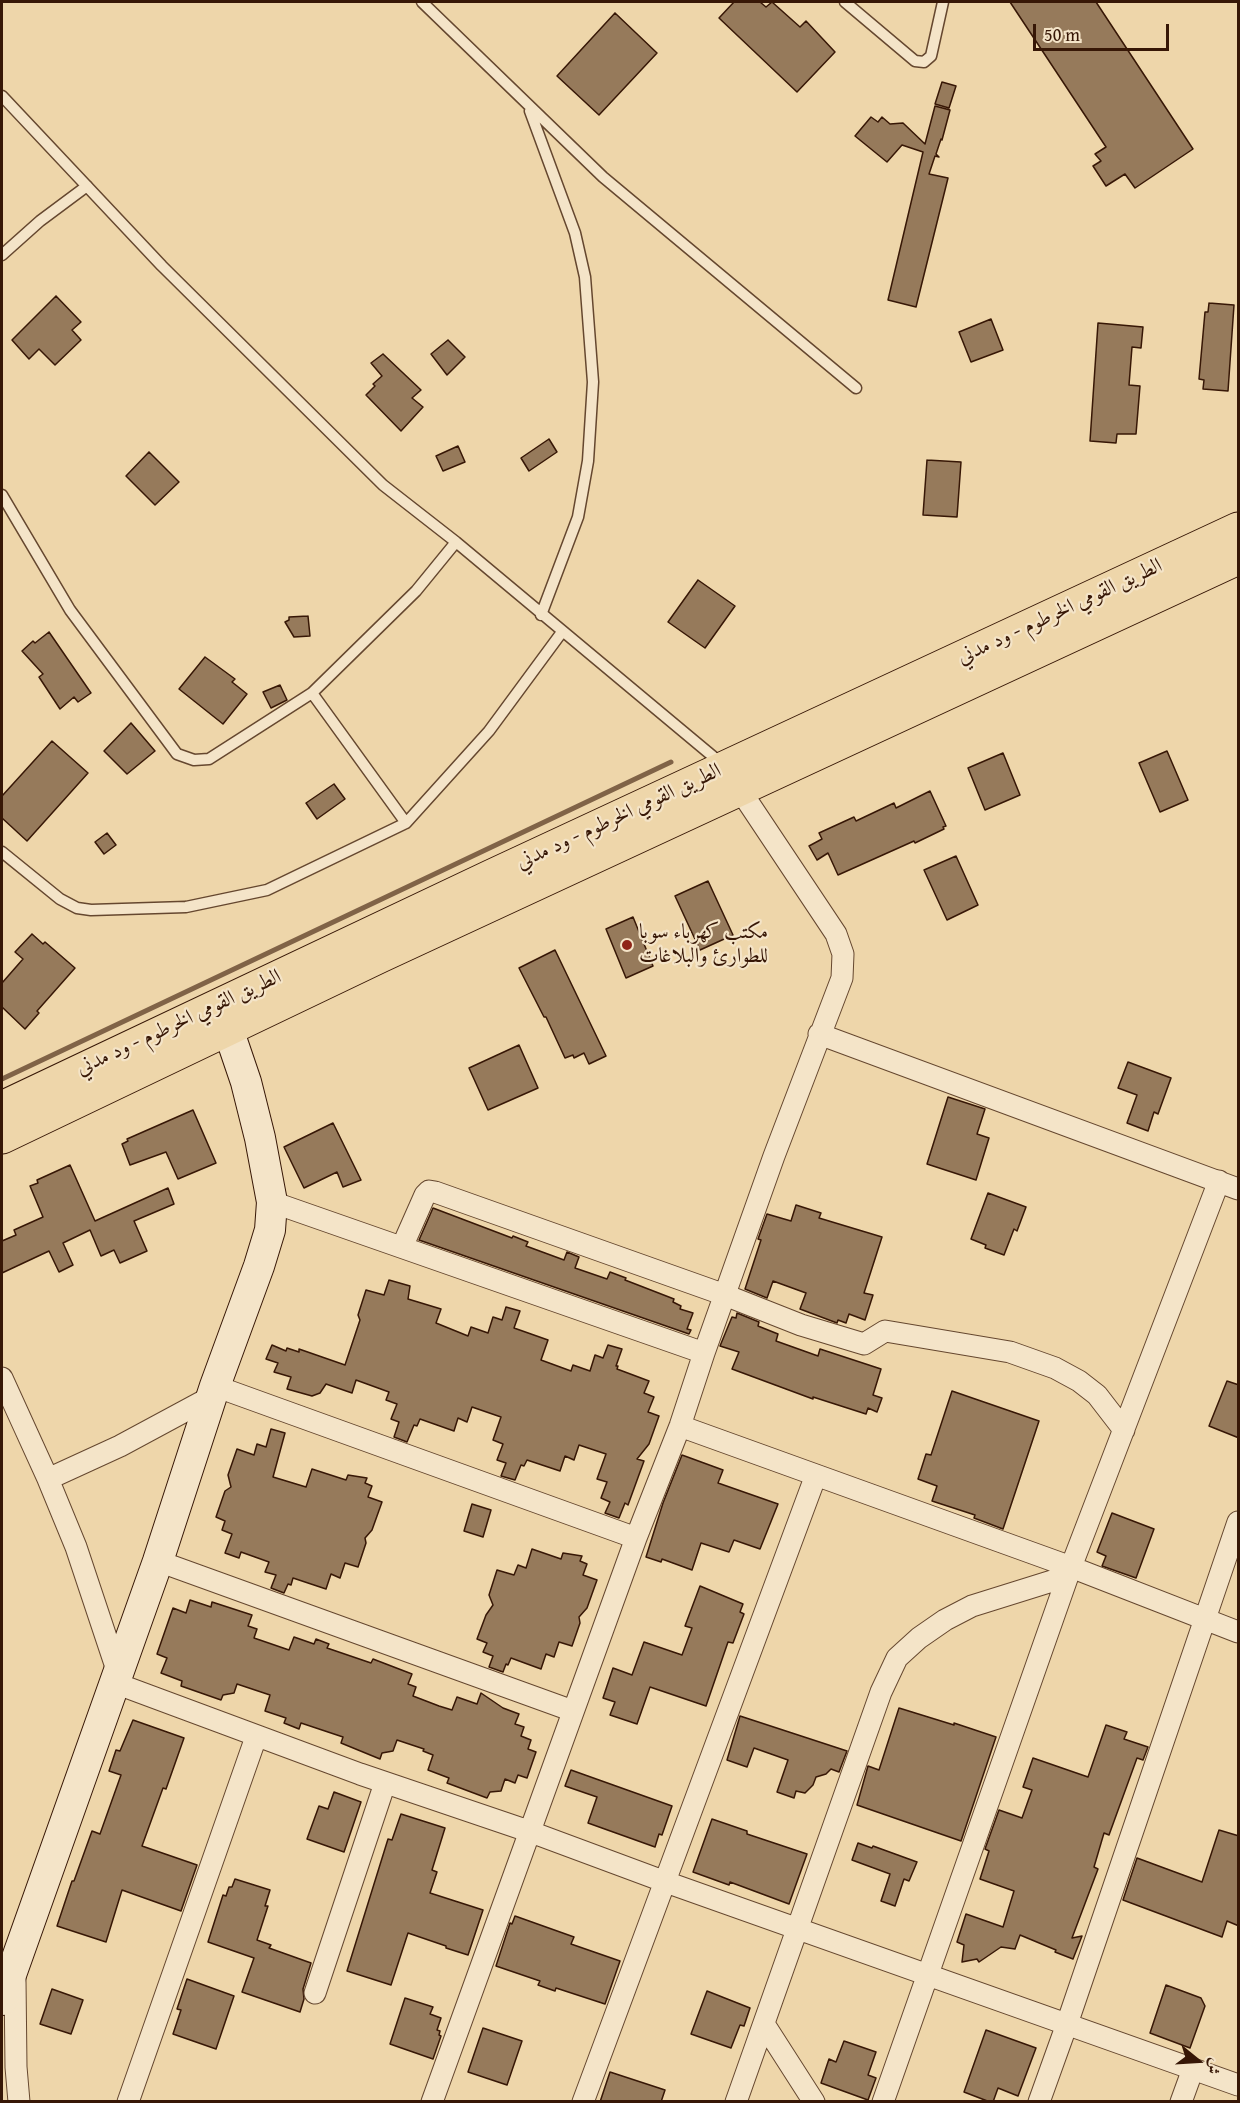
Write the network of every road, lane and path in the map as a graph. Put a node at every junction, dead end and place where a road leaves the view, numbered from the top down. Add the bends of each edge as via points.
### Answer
1 (422, 2) edge
2 (845, 2) edge
3 (943, 2) edge
4 (2, 96) edge
5 (529, 107) junction
6 (87, 186) junction
7 (2, 255) edge
8 (856, 388) dead end
9 (2, 495) edge
10 (1239, 529) edge
11 (456, 542) junction
12 (1239, 558) edge
13 (541, 615) junction
14 (562, 632) junction
15 (312, 693) junction
16 (733, 779) junction
17 (406, 823) junction
18 (2, 852) edge
19 (228, 1029) junction
20 (819, 1034) junction
21 (2, 1108) edge
22 (2, 1137) edge
23 (1229, 1185) edge
24 (272, 1202) junction
25 (402, 1248) junction
26 (725, 1295) junction
27 (704, 1353) junction
28 (2, 1378) edge
29 (213, 1391) junction
30 (680, 1426) junction
31 (1124, 1430) junction
32 (816, 1475) junction
33 (48, 1479) junction
34 (1239, 1522) edge
35 (636, 1538) junction
36 (158, 1562) junction
37 (1070, 1572) junction
38 (1205, 1619) junction
39 (1239, 1632) edge
40 (117, 1678) junction
41 (573, 1710) junction
42 (256, 1737) junction
43 (385, 1783) junction
44 (531, 1832) junction
45 (663, 1881) junction
46 (797, 1929) junction
47 (15, 1964) junction
48 (928, 1975) junction
49 (315, 1993) dead end
50 (2, 2000) edge
51 (764, 2024) junction
52 (1067, 2024) junction
53 (1193, 2069) junction
54 (1239, 2085) edge
55 (20, 2102) edge
56 (128, 2102) edge
57 (432, 2102) edge
58 (583, 2102) edge
59 (736, 2102) edge
60 (814, 2102) edge
61 (883, 2102) edge
62 (1039, 2102) edge
63 (1181, 2102) edge

1 - 5 lane
2 - 3 lane via 915,61 924,62 931,56
4 - 6 lane
5 - 8 lane via 603,177
5 - 13 lane via 574,233 585,277 592,382 588,460 578,517
6 - 7 lane
6 - 11 lane via 383,485
9 - 15 lane via 70,610 177,754 194,760 209,759
10 - 16 highway, الطريق القومي الخرطوم - ود مدني
11 - 13 lane
11 - 15 lane via 416,591
12 - 16 highway, الطريق القومي الخرطوم - ود مدني
13 - 14 lane
14 - 16 lane
14 - 17 lane via 489,731
15 - 17 lane
16 - 19 highway, الطريق القومي الخرطوم - ود مدني
16 - 20 street via 836,934 843,954 842,978
16 - 21 highway, الطريق القومي الخرطوم - ود مدني via 482,880
17 - 18 lane via 267,890 186,907 77,908
19 - 22 highway, الطريق القومي الخرطوم - ود مدني
19 - 24 street via 249,1094
20 - 23 street
20 - 26 street
23 - 31 street
24 - 25 street
24 - 29 street via 270,1230 259,1266
25 - 26 street via 429,1191
25 - 27 street
26 - 27 street
26 - 31 street via 801,1325 864,1344 885,1331 1010,1352 1080,1381 1097,1395
27 - 30 street
28 - 33 street
29 - 33 street via 120,1446
29 - 35 street
29 - 36 street
30 - 32 street
30 - 35 street
31 - 37 street
32 - 37 street
32 - 45 street
33 - 40 street via 76,1547
34 - 38 street
35 - 41 street
36 - 40 street
36 - 41 street
37 - 38 street
37 - 46 street via 972,1606 945,1620 897,1658 881,1692
37 - 48 street
38 - 39 street
38 - 52 street
40 - 42 street
40 - 47 street
41 - 44 street
42 - 43 street
42 - 56 street
43 - 44 street
43 - 49 street
44 - 45 street
44 - 57 street
45 - 46 street
45 - 58 street
46 - 48 street
46 - 51 street
47 - 50 street
47 - 55 street
48 - 52 street
48 - 61 street
51 - 59 street
51 - 60 street
52 - 53 street
52 - 62 street
53 - 54 street
53 - 63 street

